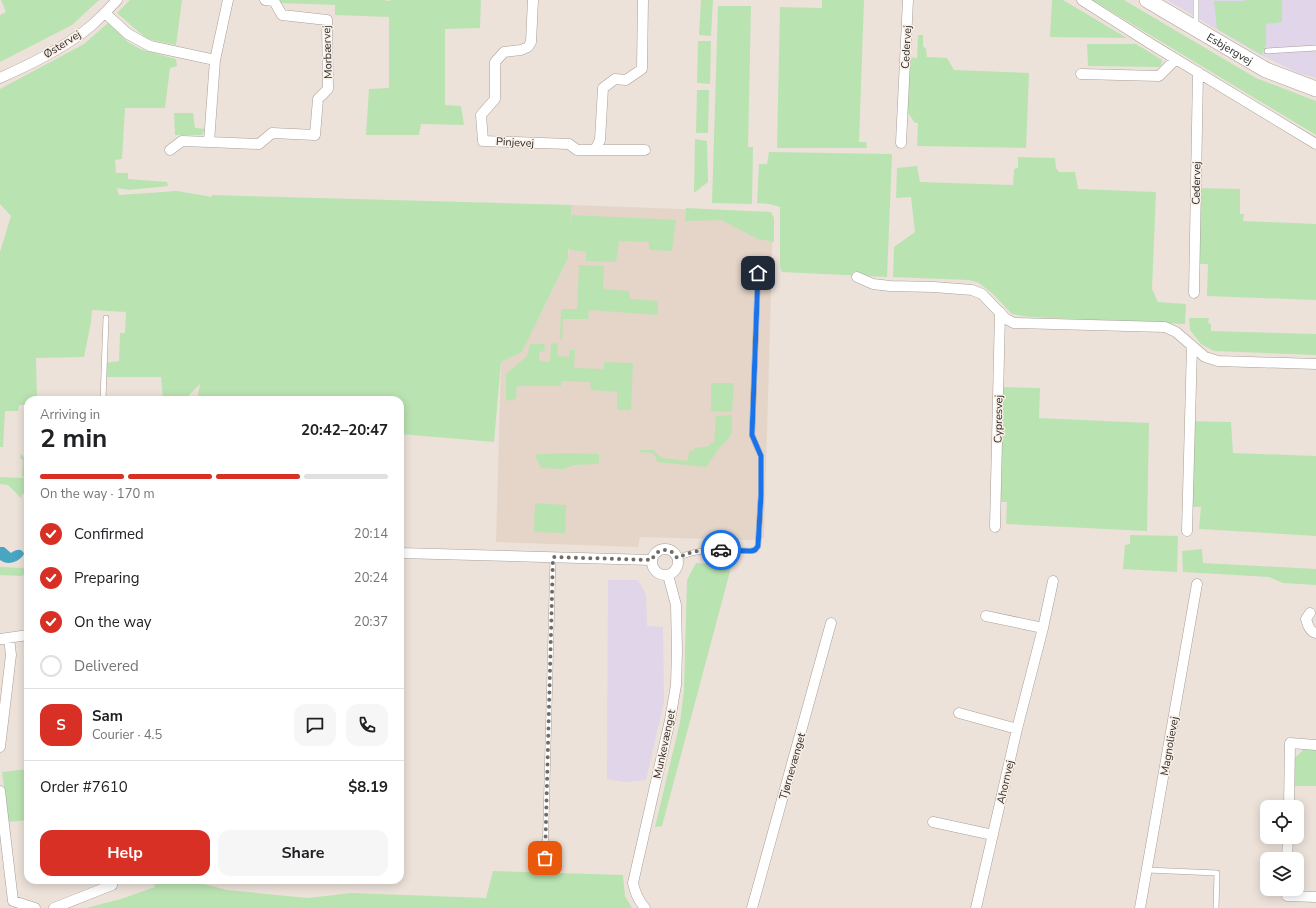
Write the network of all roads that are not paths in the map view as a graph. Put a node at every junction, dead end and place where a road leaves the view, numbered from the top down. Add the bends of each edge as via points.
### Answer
1 (117, 0) edge
2 (228, 0) edge
3 (265, 0) edge
4 (533, 0) edge
5 (644, 0) edge
6 (908, 0) edge
7 (1082, 0) edge
8 (1147, 0) edge
9 (1196, 0) edge
10 (105, 13) junction
11 (1196, 29) junction
12 (1316, 48) edge
13 (1267, 51) dead end
14 (1176, 59) junction
15 (215, 60) junction
16 (1198, 72) junction
17 (1081, 74) dead end
18 (0, 78) edge
19 (1316, 89) edge
20 (209, 142) junction
21 (901, 143) dead end
22 (1316, 144) edge
23 (170, 150) dead end
24 (595, 150) junction
25 (645, 150) dead end
26 (758, 273) dead end
27 (857, 277) dead end
28 (1194, 293) dead end
29 (1000, 312) junction
30 (106, 318) dead end
31 (1192, 346) junction
32 (1316, 364) edge
33 (103, 396) edge
34 (995, 527) dead end
35 (1187, 531) dead end
36 (404, 553) edge
37 (553, 557) junction
38 (677, 558) junction
39 (652, 560) junction
40 (668, 575) junction
41 (1053, 581) dead end
42 (1197, 584) dead end
43 (1310, 613) dead end
44 (986, 616) dead end
45 (832, 624) dead end
46 (1043, 628) junction
47 (1316, 633) edge
48 (24, 636) edge
49 (4, 638) edge
50 (959, 713) dead end
51 (1017, 729) junction
52 (1316, 744) edge
53 (0, 746) edge
54 (0, 791) edge
55 (1289, 800) edge
56 (933, 822) dead end
57 (993, 835) junction
58 (545, 858) dead end
59 (1147, 870) junction
60 (112, 884) edge
61 (1287, 896) edge
62 (1316, 897) edge
63 (35, 908) edge
64 (54, 908) edge
65 (645, 908) edge
66 (752, 908) edge
67 (976, 908) edge
68 (1140, 908) edge
69 (1216, 908) edge

1 - 10 street, Østervej
2 - 15 street
3 - 20 street, Morbærvej via 274,1 282,15 327,20 328,89 318,99 315,135 272,133 259,144
4 - 24 street, Pinjevej via 531,42 528,47 504,52 495,62 495,99 481,115 483,141 569,144 577,150
5 - 24 street via 642,69 626,80 615,79 603,88 600,140
6 - 21 street, Cedervej
7 - 14 street
8 - 11 main road, Esbjergvej
9 - 11 lane
10 - 15 street via 128,34 150,46
10 - 18 street, Østervej via 91,26 54,51
11 - 19 main road, Esbjergvej via 1266,70
12 - 13 lane
14 - 16 street
14 - 17 street via 1159,76
15 - 20 street
16 - 22 street
16 - 28 street, Cedervej
20 - 23 street, Morbærvej via 182,141
24 - 25 street, Pinjevej
26 - 38 lane via 752,435 761,456 758,546 751,551 707,549
27 - 29 street via 873,284 890,286 972,290 982,294
29 - 31 street via 1014,323 1024,324 1165,327 1176,332
29 - 34 street, Cypresvej
30 - 33 lane
31 - 32 street via 1205,357 1218,360
31 - 35 street
36 - 37 street
37 - 39 street
37 - 58 lane
38 - 39 street via 672,552 664,550 656,553
38 - 40 street via 675,570
39 - 40 street via 656,572
40 - 65 street, Munkevænget via 676,605 676,685 633,883 639,901
41 - 46 street, Ahornvej
42 - 59 street, Magnolievej
43 - 47 street via 1306,619 1310,630
44 - 46 street
45 - 66 street, Tjørnevænget
46 - 51 street, Ahornvej
48 - 49 street
49 - 53 street via 11,655
50 - 51 street
51 - 57 street, Ahornvej
52 - 55 street via 1290,744
54 - 63 street via 13,901
56 - 57 street
57 - 67 street, Ahornvej
59 - 68 street, Magnolievej
59 - 69 lane via 1217,873
60 - 64 street
61 - 62 street

